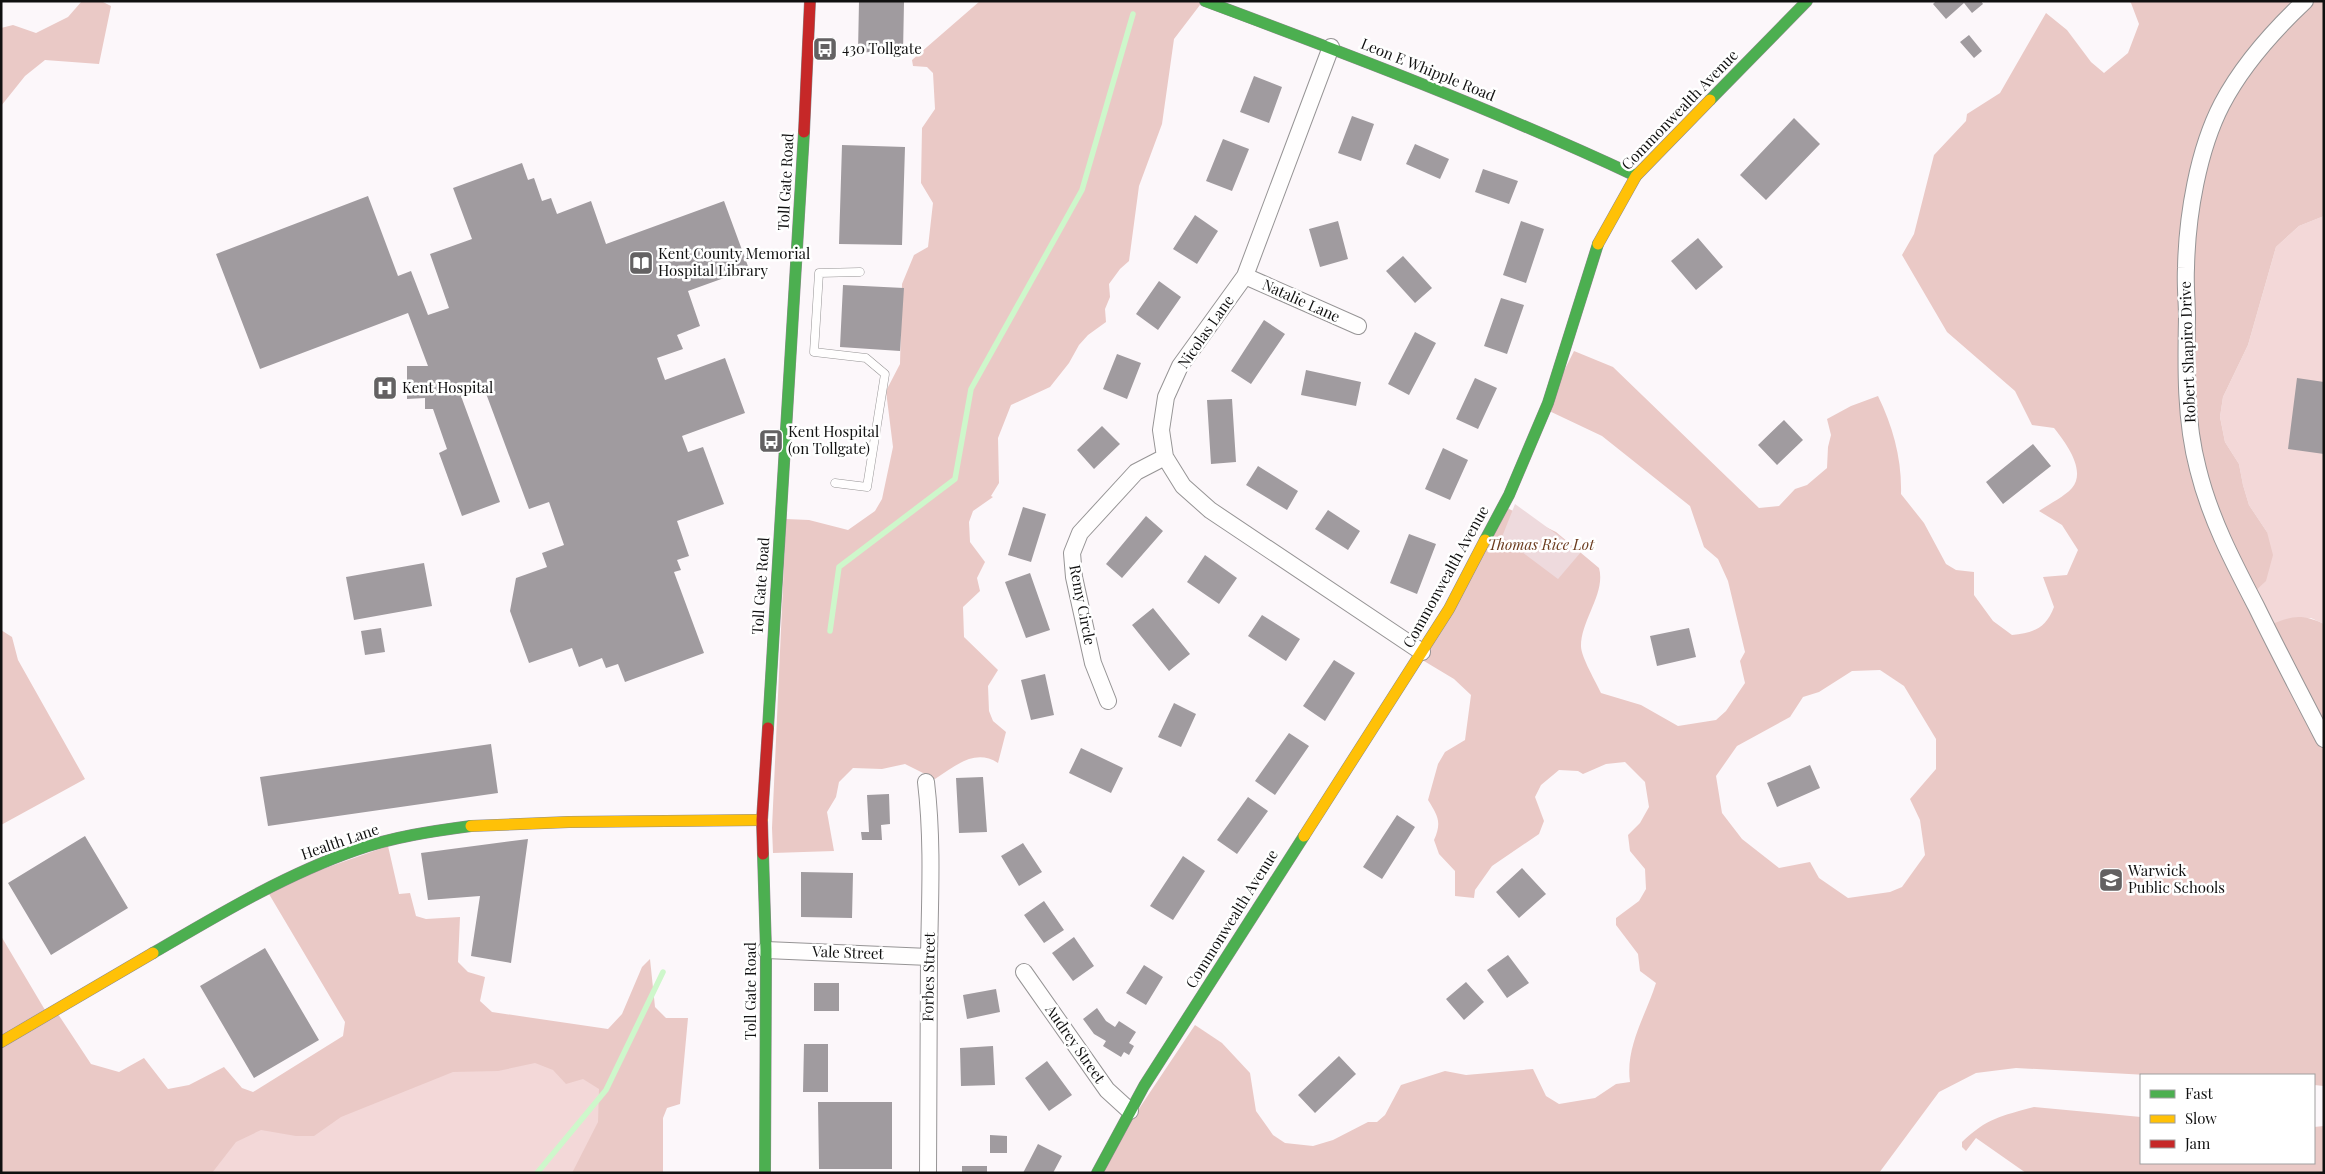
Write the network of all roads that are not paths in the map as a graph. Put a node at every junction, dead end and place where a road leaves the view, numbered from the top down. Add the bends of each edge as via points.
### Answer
1 (810, 1) edge
2 (1205, 1) edge
3 (1807, 1) edge
4 (2306, 1) edge
5 (1331, 47) junction
6 (1636, 176) junction
7 (803, 272) junction
8 (860, 272) dead end
9 (819, 273) junction
10 (1245, 276) junction
11 (1358, 326) dead end
12 (803, 343) junction
13 (1165, 457) junction
14 (835, 483) dead end
15 (1422, 652) junction
16 (1108, 701) dead end
17 (2324, 739) edge
18 (926, 782) dead end
19 (762, 820) junction
20 (766, 950) junction
21 (929, 957) junction
22 (1024, 972) dead end
23 (1, 1042) edge
24 (1130, 1111) junction
25 (765, 1173) edge
26 (928, 1173) edge
27 (1097, 1173) edge

1 - 7 street, Toll Gate Road
2 - 5 street, Leon E Whipple Road
3 - 6 street, Commonwealth Avenue
4 - 17 street, Robert Shapiro Drive via 2242,72 2211,127 2190,218 2186,349 2189,418 2197,469 2214,518 2234,564
5 - 6 street, Leon E Whipple Road via 1574,147
5 - 10 street, Nicolas Lane
6 - 15 street, Commonwealth Avenue via 1598,243 1548,403 1509,495 1450,608
7 - 9 lane
7 - 12 street, Toll Gate Road
8 - 9 lane
9 - 12 lane
10 - 11 street, Natalie Lane
10 - 13 street, Nicolas Lane via 1180,366 1166,398 1161,430
12 - 14 lane via 814,352 866,358 885,374 868,486
12 - 19 street, Toll Gate Road
13 - 15 street, Nicolas Lane via 1183,486 1210,510
13 - 16 street, Remy Circle via 1136,472 1080,533 1072,553 1074,577 1094,663
15 - 24 street, Commonwealth Avenue
18 - 21 street, Forbes Street via 931,820
19 - 20 street, Toll Gate Road
19 - 23 street, Health Lane via 470,826 357,849 296,874 216,917
20 - 21 street, Vale Street
20 - 25 street, Toll Gate Road
21 - 26 street, Forbes Street
22 - 24 street, Audrey Street via 1107,1090
24 - 27 street, Commonwealth Avenue

